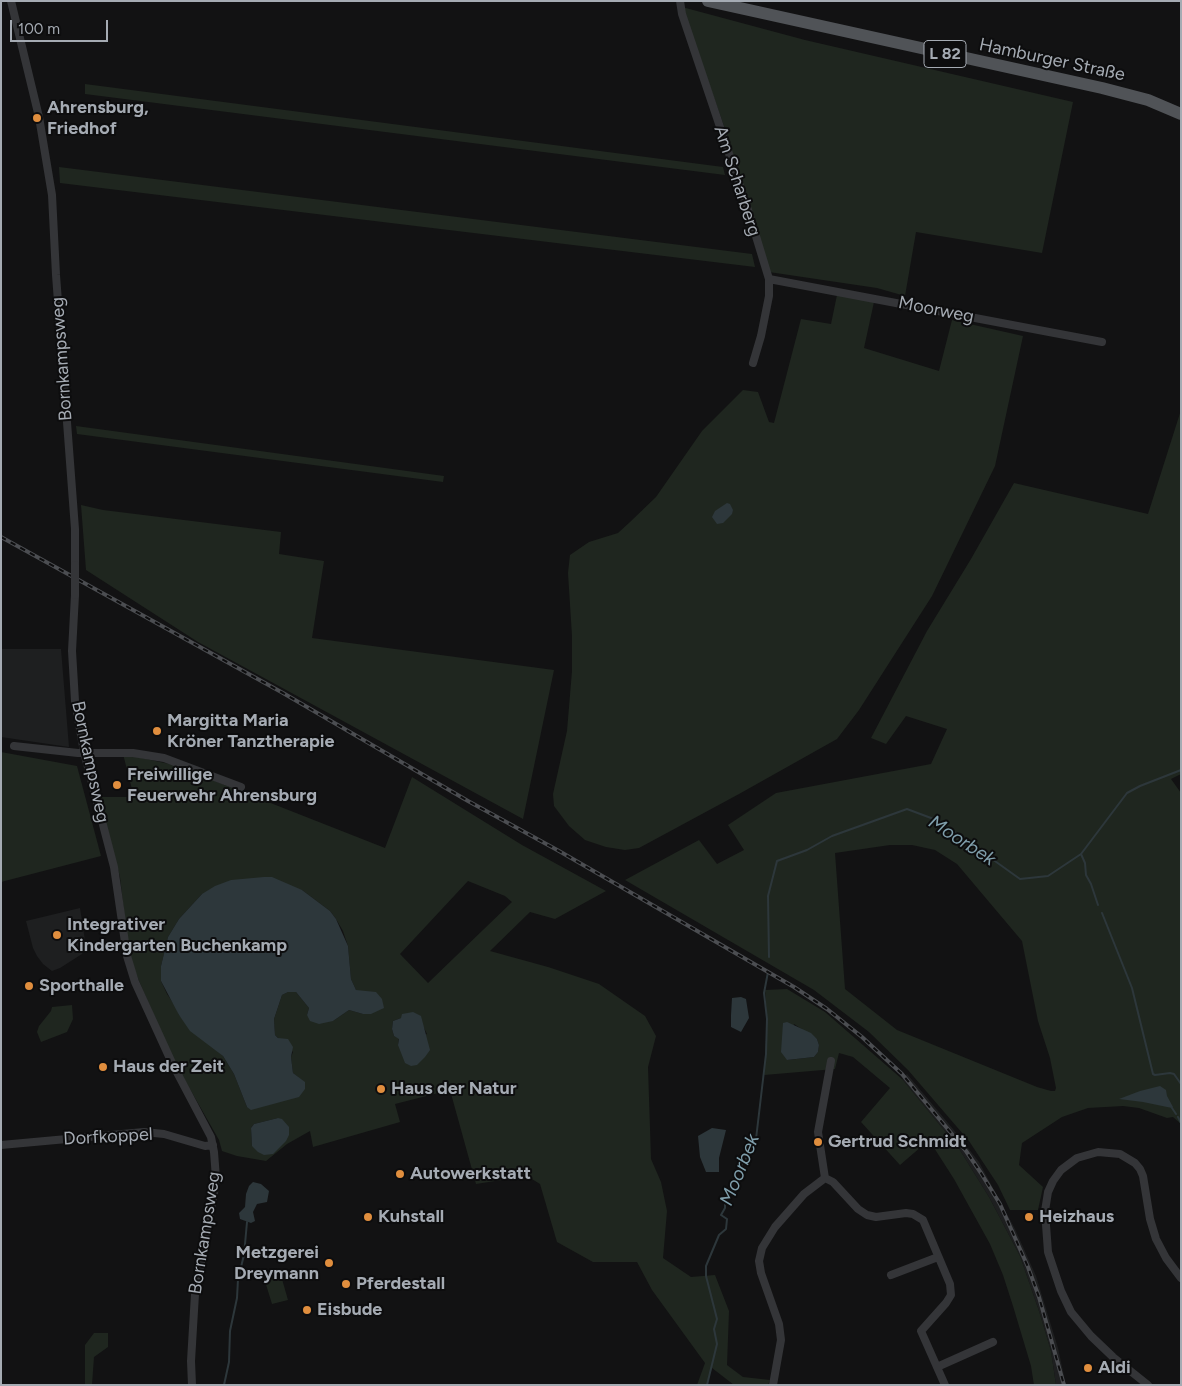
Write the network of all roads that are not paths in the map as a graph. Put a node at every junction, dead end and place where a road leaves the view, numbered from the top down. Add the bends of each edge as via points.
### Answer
1 (11, 1) edge
2 (680, 1) edge
3 (708, 1) edge
4 (1181, 114) edge
5 (769, 279) junction
6 (1102, 342) dead end
7 (754, 363) dead end
8 (14, 746) dead end
9 (84, 752) junction
10 (241, 787) dead end
11 (831, 1061) dead end
12 (1, 1145) edge
13 (213, 1145) junction
14 (824, 1178) junction
15 (938, 1257) junction
16 (890, 1275) dead end
17 (1181, 1278) edge
18 (993, 1342) dead end
19 (937, 1367) junction
20 (192, 1385) edge
21 (773, 1385) edge
22 (945, 1385) edge
23 (1148, 1385) edge

1 - 9 street, Bornkampsweg, bridge via 39,117 52,195 75,529 72,651 75,701
2 - 5 street, Am Scharberg
3 - 4 main road, Hamburger Straße / L 82 via 1102,88 1148,100
5 - 6 street, Moorweg
5 - 7 street, Am Scharberg via 769,296
8 - 9 street
9 - 10 street via 133,753 164,758
9 - 13 street, Bornkampsweg via 114,867 131,969 172,1063
11 - 14 street via 818,1132
12 - 13 street, Dorfkoppel via 144,1132
13 - 20 street, Bornkampsweg via 216,1168 214,1193 194,1302
14 - 15 street via 833,1182 867,1215 906,1213 923,1220
14 - 21 street via 804,1194 775,1227 762,1248 761,1273 779,1324 780,1340
15 - 16 street
15 - 19 street via 950,1284 951,1295 921,1331
17 - 23 street via 1156,1238 1143,1176 1135,1163 1120,1154 1098,1152 1077,1158 1062,1170 1048,1192 1045,1211 1048,1252 1062,1293 1075,1318 1097,1342
18 - 19 street
19 - 22 street

